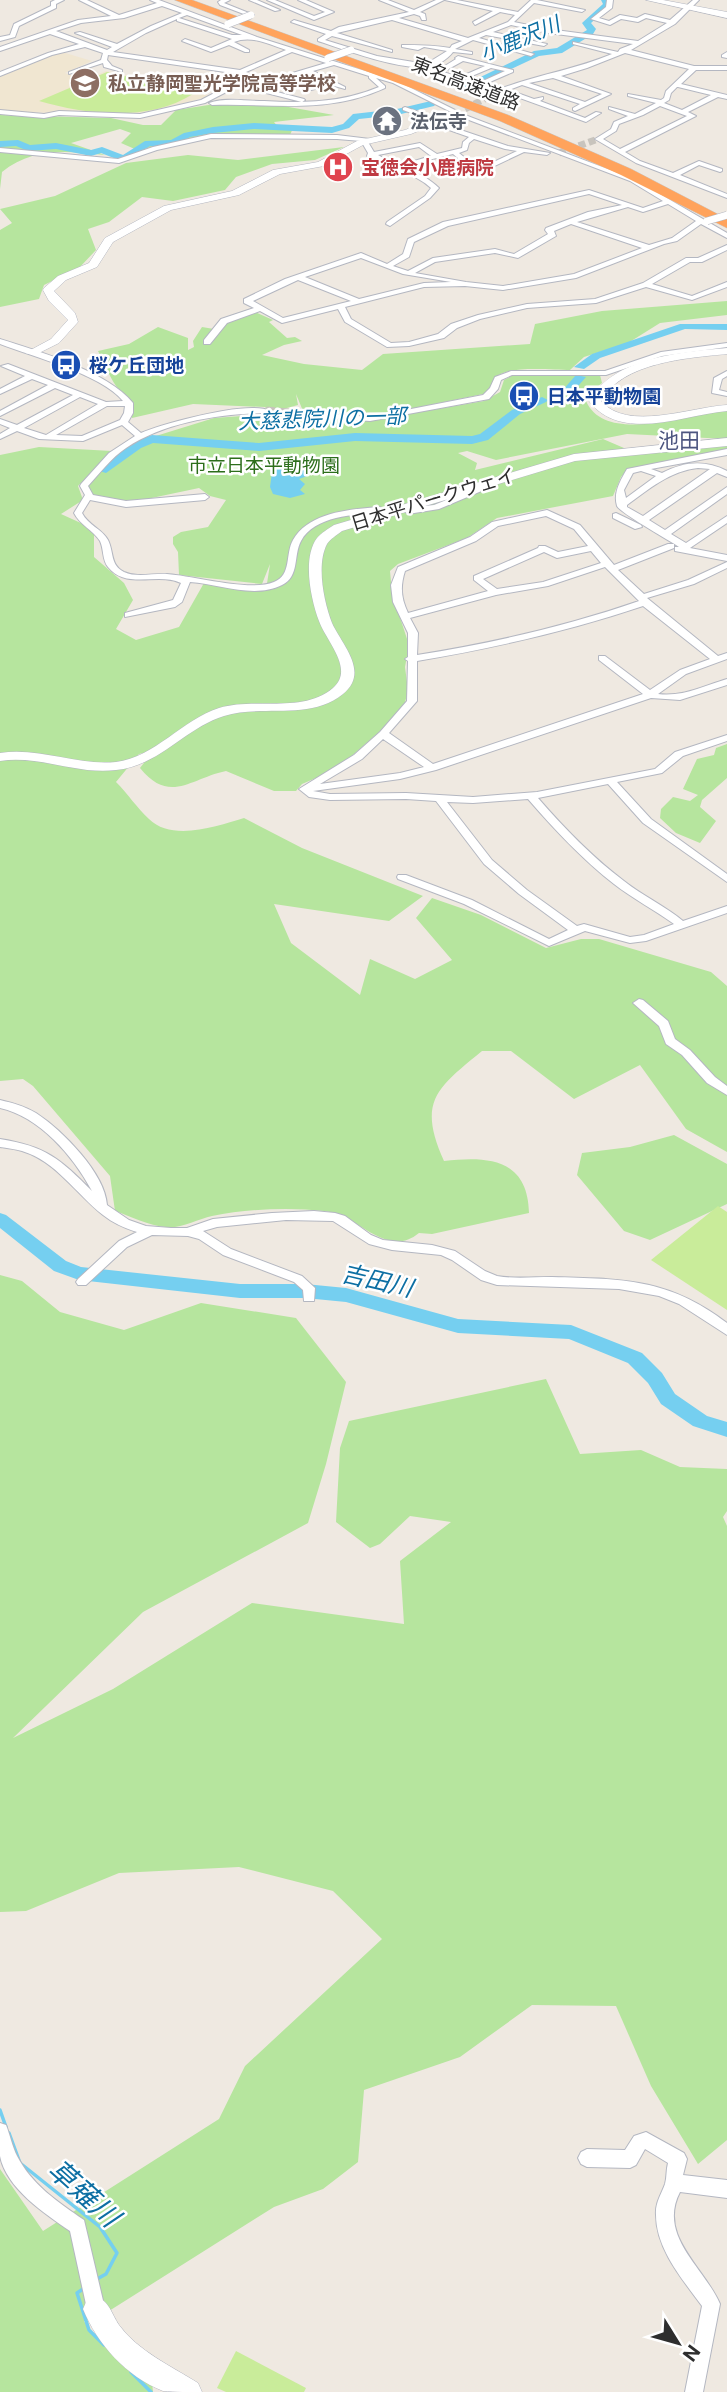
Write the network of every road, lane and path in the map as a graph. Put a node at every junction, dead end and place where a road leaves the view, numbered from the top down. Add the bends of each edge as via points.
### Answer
1 (61, 0) edge
2 (82, 0) edge
3 (153, 0) edge
4 (181, 0) edge
5 (194, 0) edge
6 (227, 0) edge
7 (252, 0) edge
8 (270, 0) edge
9 (301, 0) edge
10 (382, 0) edge
11 (441, 0) edge
12 (448, 0) edge
13 (610, 0) edge
14 (650, 0) edge
15 (533, 1) edge
16 (160, 4) junction
17 (692, 4) edge
18 (488, 8) junction
19 (499, 10) junction
20 (582, 10) dead end
21 (415, 12) junction
22 (185, 14) junction
23 (518, 14) junction
24 (727, 15) edge
25 (118, 16) junction
26 (390, 17) junction
27 (173, 18) junction
28 (424, 19) dead end
29 (474, 21) junction
30 (294, 22) dead end
31 (312, 22) dead end
32 (510, 23) junction
33 (673, 23) junction
34 (226, 24) junction
35 (568, 24) dead end
36 (207, 29) junction
37 (49, 31) junction
38 (141, 31) junction
39 (488, 32) junction
40 (78, 33) dead end
41 (561, 33) junction
42 (330, 34) junction
43 (159, 37) dead end
44 (252, 37) junction
45 (510, 37) junction
46 (239, 38) junction
47 (0, 39) edge
48 (217, 39) dead end
49 (470, 39) junction
50 (384, 42) dead end
51 (575, 43) dead end
52 (636, 43) junction
53 (230, 44) junction
54 (84, 45) junction
55 (375, 46) junction
56 (404, 46) dead end
57 (496, 46) junction
58 (118, 47) junction
59 (0, 49) edge
60 (352, 49) junction
61 (291, 50) junction
62 (247, 51) dead end
63 (390, 51) dead end
64 (483, 51) dead end
65 (108, 52) junction
66 (451, 52) junction
67 (619, 52) junction
68 (470, 53) dead end
69 (531, 54) junction
70 (327, 59) junction
71 (462, 59) junction
72 (104, 61) junction
73 (513, 65) junction
74 (491, 66) junction
75 (356, 68) junction
76 (716, 68) junction
77 (727, 68) edge
78 (695, 69) junction
79 (120, 71) dead end
80 (308, 71) junction
81 (241, 72) junction
82 (71, 73) dead end
83 (0, 74) edge
84 (727, 74) edge
85 (552, 75) junction
86 (271, 81) dead end
87 (330, 83) junction
88 (521, 83) junction
89 (237, 84) junction
90 (678, 85) junction
91 (343, 88) dead end
92 (313, 89) dead end
93 (496, 93) junction
94 (551, 93) junction
95 (630, 95) dead end
96 (723, 95) edge
97 (534, 100) junction
98 (204, 102) junction
99 (434, 102) junction
100 (661, 103) junction
101 (585, 104) junction
102 (323, 105) junction
103 (611, 108) dead end
104 (575, 109) dead end
105 (461, 111) junction
106 (0, 112) edge
107 (683, 112) junction
108 (598, 113) dead end
109 (634, 117) junction
110 (437, 122) junction
111 (473, 137) junction
112 (366, 141) junction
113 (0, 150) edge
114 (454, 152) junction
115 (522, 152) junction
116 (620, 152) junction
117 (373, 155) junction
118 (434, 155) junction
119 (363, 156) dead end
120 (406, 165) dead end
121 (603, 169) junction
122 (720, 170) dead end
123 (675, 175) junction
124 (727, 196) edge
125 (670, 201) junction
126 (628, 205) junction
127 (727, 216) edge
128 (704, 221) junction
129 (571, 222) junction
130 (390, 224) dead end
131 (727, 224) edge
132 (727, 236) edge
133 (649, 247) junction
134 (727, 247) edge
135 (388, 267) junction
136 (409, 273) junction
137 (298, 277) junction
138 (465, 284) junction
139 (727, 284) edge
140 (646, 285) junction
141 (360, 302) junction
142 (341, 307) junction
143 (259, 309) junction
144 (207, 342) dead end
145 (727, 343) edge
146 (2, 344) edge
147 (696, 348) joint
148 (727, 351) edge
149 (31, 353) junction
150 (2, 368) edge
151 (727, 373) edge
152 (32, 376) junction
153 (55, 385) junction
154 (0, 392) edge
155 (727, 394) edge
156 (79, 395) junction
157 (129, 403) junction
158 (105, 404) junction
159 (727, 408) edge
160 (266, 411) tunnel mouth
161 (290, 413) tunnel mouth
162 (0, 414) edge
163 (0, 421) edge
164 (123, 422) junction
165 (18, 428) junction
166 (0, 437) edge
167 (141, 437) junction
168 (46, 438) junction
169 (727, 442) edge
170 (727, 452) edge
171 (553, 463) junction
172 (641, 468) junction
173 (718, 468) junction
174 (727, 474) edge
175 (663, 476) junction
176 (727, 490) edge
177 (88, 496) junction
178 (205, 497) dead end
179 (621, 505) junction
180 (380, 510) dead end
181 (408, 511) dead end
182 (616, 516) dead end
183 (727, 519) edge
184 (642, 521) junction
185 (712, 530) junction
186 (665, 534) junction
187 (727, 535) edge
188 (671, 546) junction
189 (592, 548) junction
190 (727, 558) edge
191 (727, 565) edge
192 (609, 566) junction
193 (184, 579) junction
194 (495, 592) junction
195 (643, 600) junction
196 (128, 615) dead end
197 (407, 616) junction
198 (602, 658) dead end
199 (722, 658) edge
200 (410, 659) junction
201 (727, 682) edge
202 (650, 695) junction
203 (383, 734) junction
204 (727, 738) edge
205 (0, 757) edge
206 (432, 768) junction
207 (610, 780) junction
208 (304, 789) junction
209 (530, 796) junction
210 (439, 798) junction
211 (402, 877) dead end
212 (727, 879) edge
213 (727, 909) edge
214 (682, 925) junction
215 (577, 931) junction
216 (639, 1003) dead end
217 (727, 1091) edge
218 (0, 1104) edge
219 (0, 1143) edge
220 (103, 1207) junction
221 (151, 1231) junction
222 (187, 1232) junction
223 (82, 1282) dead end
224 (310, 1298) dead end
225 (727, 1330) edge
226 (0, 2131) edge
227 (587, 2158) dead end
228 (676, 2183) junction
229 (727, 2189) edge
230 (96, 2309) joint
231 (189, 2392) edge
232 (694, 2392) edge

1 - 47 street via 16,25 13,36
2 - 25 street
3 - 16 street
4 - 131 highway, 東名高速道路 via 485,110 600,160
5 - 127 highway, 東名高速道路 via 499,110 619,161
6 - 34 street, bridge via 222,4 251,15
7 - 31 street
8 - 9 street via 314,18 331,12
10 - 21 street
11 - 21 street
12 - 18 street
13 - 33 street via 609,9 594,19 610,23 621,17 638,20 645,16
14 - 17 street
15 - 20 street
15 - 23 street
16 - 22 street
16 - 25 street
17 - 24 street
17 - 33 street
18 - 19 street
18 - 29 street
19 - 23 street
19 - 29 street
21 - 26 street
21 - 28 street
22 - 27 street
22 - 34 street
23 - 32 street
25 - 37 street via 79,20
26 - 42 street
26 - 49 street
27 - 36 street
27 - 38 street
29 - 39 street
30 - 42 street
32 - 39 street
32 - 41 street
33 - 52 street
34 - 44 street
35 - 41 street
36 - 46 street
36 - 53 street via 188,38 211,50
37 - 54 street
37 - 59 street
38 - 43 street
38 - 58 street
39 - 45 street
39 - 49 street
40 - 58 street
41 - 52 street
42 - 55 street
42 - 60 street via 320,40
44 - 46 street
44 - 61 street
45 - 57 street
45 - 69 street via 545,46
46 - 53 street
48 - 53 street
49 - 57 street
49 - 66 street
50 - 55 street
51 - 67 street
52 - 67 street
53 - 62 street
54 - 65 street
54 - 83 street
55 - 63 street
56 - 66 street via 423,44
57 - 64 street
57 - 69 street
58 - 65 street
60 - 66 street via 421,66
60 - 70 street, bridge
61 - 70 street
61 - 81 street
65 - 72 street
65 - 81 street
66 - 68 street
66 - 71 street
67 - 78 street
67 - 85 street
69 - 73 street
70 - 75 street
70 - 80 street via 331,64
71 - 74 street
71 - 74 street via 438,72 460,79
72 - 79 street
72 - 82 street
73 - 74 street
73 - 93 street via 477,85
75 - 99 street
75 - 102 street via 384,86 360,99
76 - 77 street
76 - 78 street
76 - 84 street
78 - 90 street
80 - 86 street
80 - 87 street
81 - 89 street via 250,77
85 - 88 street
85 - 101 street via 608,94
87 - 91 street
87 - 92 street
88 - 93 street
88 - 94 street
89 - 98 street
89 - 102 street
90 - 96 street
90 - 100 street
93 - 97 street
94 - 97 street
94 - 101 street
95 - 100 street
96 - 107 street
97 - 108 street via 586,120
98 - 102 street
98 - 106 street via 132,117
99 - 105 street
99 - 110 street via 406,111
100 - 107 street
100 - 109 street
101 - 104 street
103 - 109 street
105 - 110 street
105 - 121 street
107 - 116 street via 693,116
109 - 116 street via 616,123 614,130 598,139
110 - 111 street
110 - 112 street
111 - 114 street via 467,147
111 - 115 street
112 - 113 street via 337,136 211,136 119,161
112 - 117 street
112 - 149 street via 321,164 277,172 235,193 168,208 113,237 93,265 62,278 48,290 74,320 55,341
114 - 115 street via 473,168 484,169
114 - 118 street
115 - 121 street via 539,150
116 - 123 street
117 - 118 street via 420,145
117 - 119 street
117 - 130 street via 417,172 435,188 432,195
118 - 120 street
121 - 125 street
122 - 123 street via 699,163
123 - 124 street
125 - 126 street via 648,210
125 - 128 street
126 - 129 street
126 - 135 street via 589,192 446,224 411,241 406,255
127 - 128 street, bridge
128 - 132 street
128 - 133 street via 693,224 676,241
129 - 133 street
129 - 136 street via 549,230 553,234 515,256 495,251 433,260
133 - 138 street via 576,276 503,288
134 - 140 street via 689,260
135 - 136 street
135 - 137 street via 361,255
136 - 138 street
137 - 141 street
137 - 143 street via 247,302
138 - 141 street via 424,285
139 - 140 street via 692,299
140 - 142 street via 596,300 527,306 478,317 441,336 409,344 390,345 348,320
141 - 142 street
142 - 143 street via 282,321
143 - 144 street via 224,321
145 - 147 street
146 - 149 street
147 - 161 street via 661,354 606,373 511,373 498,379 486,397 383,417
148 - 159 street via 648,365 601,390 595,401 604,412 634,421
149 - 150 street
149 - 157 street via 103,381
150 - 152 street
151 - 155 street via 718,378 715,391
152 - 153 street
152 - 154 street
153 - 156 street
153 - 162 street
156 - 158 street
156 - 165 street
157 - 158 street
157 - 164 street
158 - 168 street
160 - 167 street via 207,417
163 - 165 street
164 - 167 street
164 - 168 street via 91,438
165 - 166 street
165 - 168 street
167 - 177 street via 116,451 84,486
169 - 171 street, 日本平パークウェイ via 588,455
170 - 172 street
171 - 181 street via 436,507
171 - 205 street, 日本平パークウェイ via 349,524 322,540 317,560 321,602 348,674 342,686 327,697 301,705 224,711 156,753 125,765 95,766 30,753
172 - 175 street
172 - 179 street via 625,479
173 - 174 street
173 - 175 street via 705,464 676,467
173 - 184 street
175 - 179 street
176 - 186 street
177 - 178 street via 126,504
177 - 193 street via 78,513 80,519 104,542 115,570
179 - 184 street
180 - 193 street via 330,519 302,532 296,541 292,570 279,583 248,587
182 - 188 street
183 - 185 street
184 - 186 street
185 - 186 street via 689,547
185 - 187 street
188 - 190 street
188 - 192 street
189 - 192 street
189 - 194 street via 558,555 543,548 477,578
189 - 197 street via 577,527 547,513 495,524 473,539 401,569 396,585 398,602
191 - 195 street
192 - 194 street
192 - 195 street
193 - 196 street via 177,602
194 - 197 street
195 - 199 street
195 - 200 street via 587,623 492,646
197 - 200 street via 412,633
198 - 202 street
199 - 202 street via 683,672
200 - 203 street via 412,701
201 - 202 street via 679,698
202 - 206 street
203 - 206 street
203 - 208 street via 358,757
204 - 207 street via 679,754 658,771
206 - 208 street
207 - 209 street
207 - 212 street via 647,821
208 - 210 street via 330,797
209 - 210 street
209 - 214 street via 578,850
210 - 215 street via 488,862
211 - 215 street via 468,902 549,943
213 - 214 street
214 - 215 street via 630,940 589,927
216 - 217 street via 664,1024 670,1041 683,1047 707,1078
218 - 220 street via 28,1112 75,1157 94,1183
219 - 220 street via 41,1153
220 - 221 street via 120,1223
221 - 222 street
221 - 223 street via 123,1244
222 - 224 street via 298,1279 309,1288
222 - 225 street via 263,1218 329,1216 344,1220 375,1242 449,1253 491,1279 643,1285 661,1290 683,1298
226 - 230 street via 14,2171 55,2211 78,2226
227 - 228 street via 630,2159 646,2140 678,2158
228 - 229 street
228 - 232 street via 665,2196 664,2225 672,2246 711,2304
230 - 231 street via 127,2353

